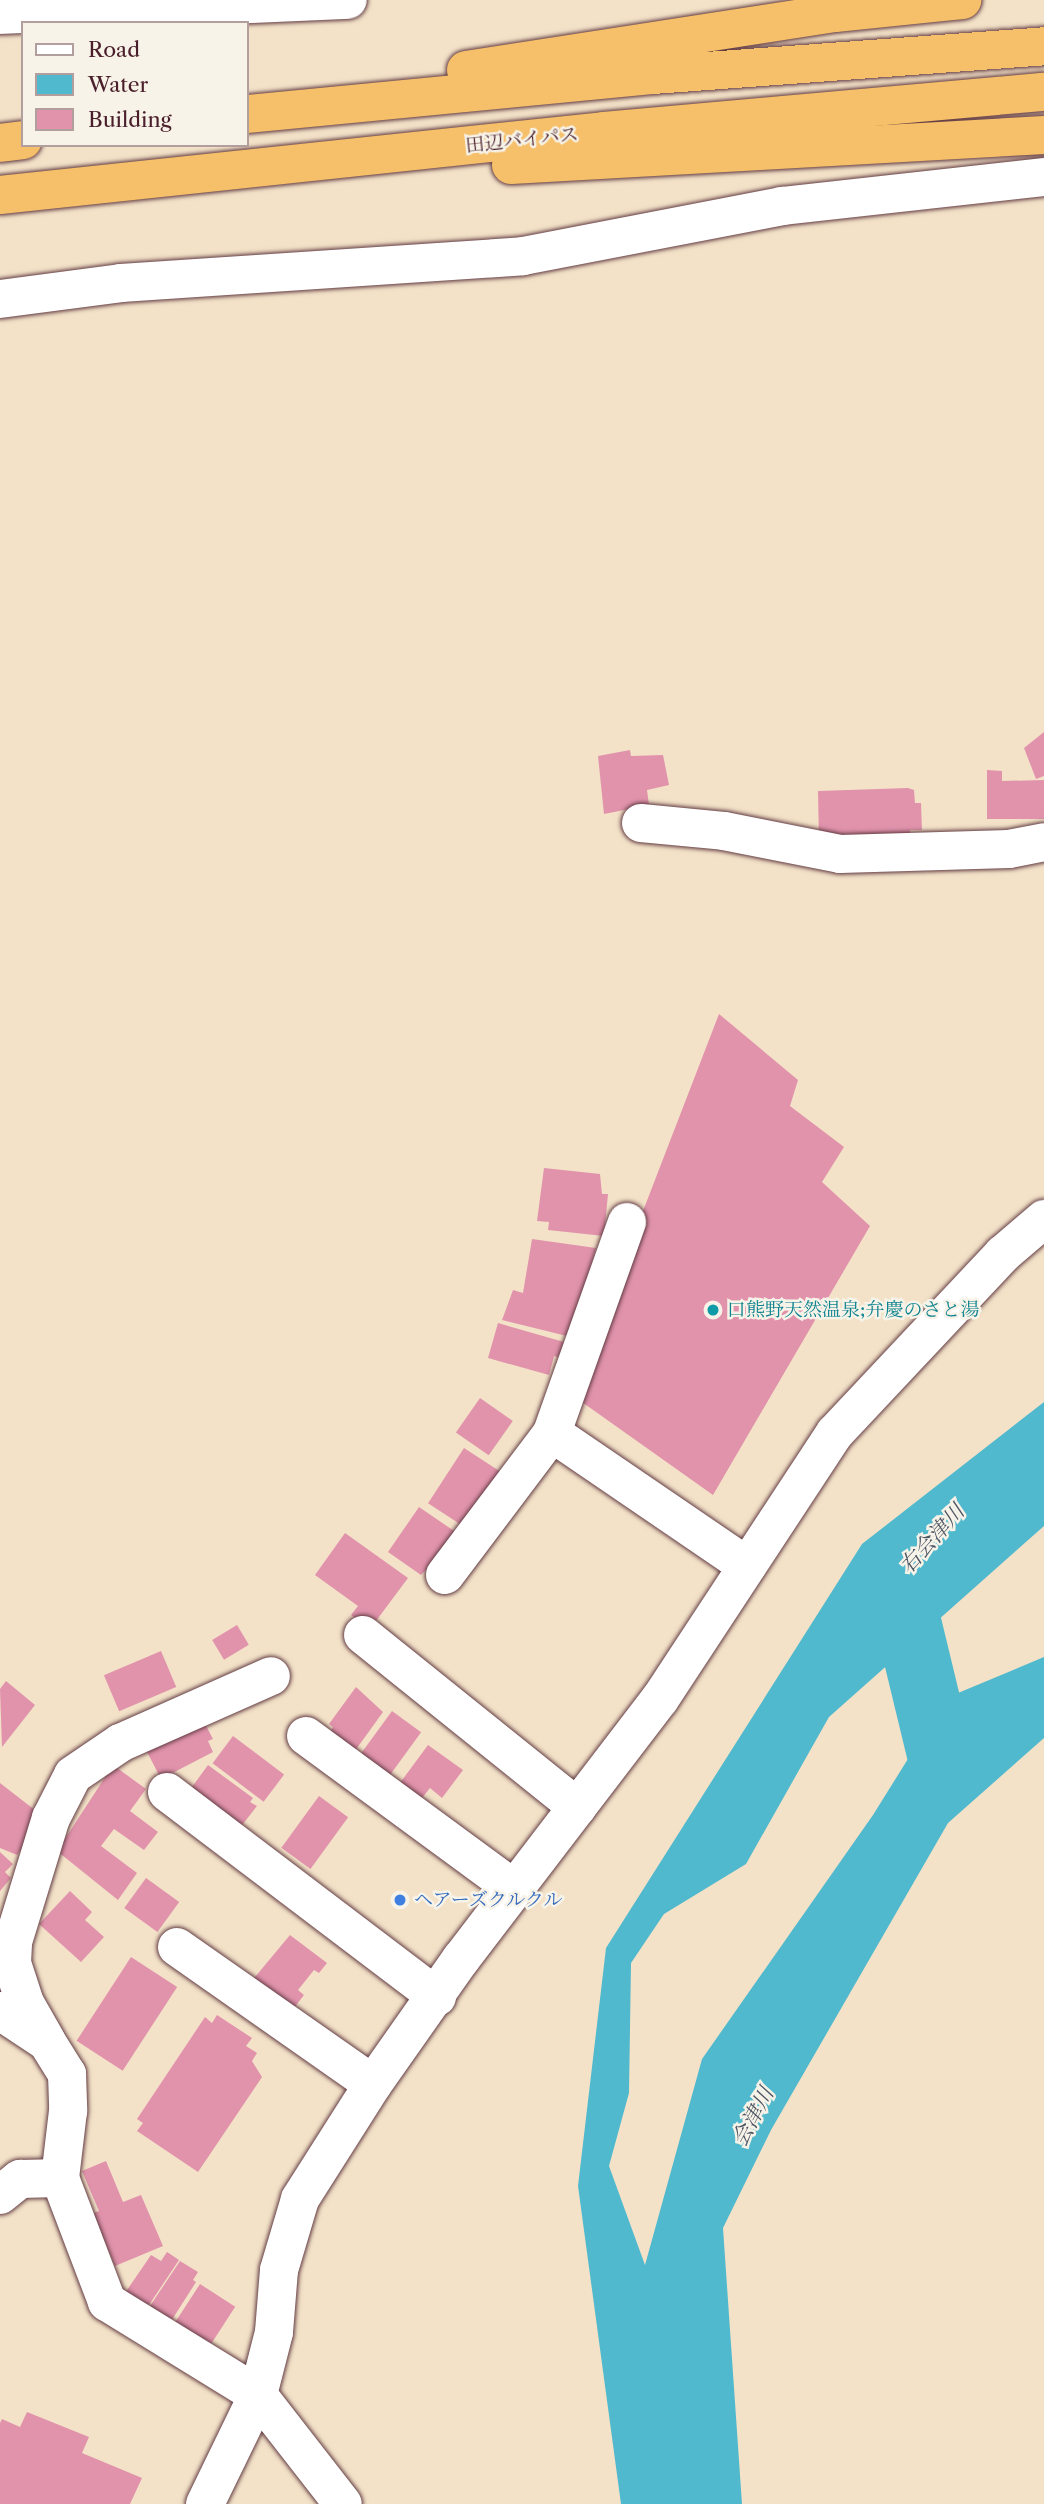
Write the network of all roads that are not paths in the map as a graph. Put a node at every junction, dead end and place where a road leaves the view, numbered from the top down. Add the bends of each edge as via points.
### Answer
1 (348, 0) edge
2 (962, 0) edge
3 (0, 15) edge
4 (1044, 46) edge
5 (1044, 92) edge
6 (248, 112) edge
7 (248, 112) edge
8 (1044, 135) edge
9 (21, 140) edge
10 (0, 143) edge
11 (1044, 177) edge
12 (69, 187) junction
13 (0, 195) edge
14 (0, 299) edge
15 (641, 823) dead end
16 (1044, 842) edge
17 (1044, 1219) edge
18 (627, 1222) dead end
19 (552, 1433) junction
20 (747, 1566) junction
21 (445, 1575) dead end
22 (363, 1636) dead end
23 (271, 1676) dead end
24 (306, 1736) dead end
25 (167, 1792) dead end
26 (577, 1807) junction
27 (514, 1889) junction
28 (177, 1947) dead end
29 (437, 1997) junction
30 (0, 2011) edge
31 (47, 2042) junction
32 (373, 2084) junction
33 (60, 2178) junction
34 (0, 2195) edge
35 (258, 2395) junction
36 (205, 2504) edge
37 (343, 2504) edge

1 - 3 street
2 - 6 highway via 577,50
4 - 7 highway
5 - 12 highway, 田辺バイパス via 604,131
8 - 12 highway
9 - 10 highway
11 - 14 street via 782,206 523,256 121,283
12 - 13 highway, 田辺バイパス
15 - 16 street via 724,831 840,854 1009,849
17 - 20 street via 1003,1254 835,1433
18 - 19 street
19 - 20 street
19 - 21 street
20 - 26 street via 660,1699
22 - 26 street
23 - 31 street via 120,1743 73,1775 51,1818 13,1942 12,1964 25,2003
24 - 27 street
25 - 29 street
26 - 27 street
27 - 29 street
28 - 32 street
29 - 32 street
30 - 31 street
31 - 33 street via 67,2074
32 - 35 street via 300,2199 279,2270 274,2332
33 - 34 street via 20,2179
33 - 35 street via 107,2302
35 - 36 street
35 - 37 street

